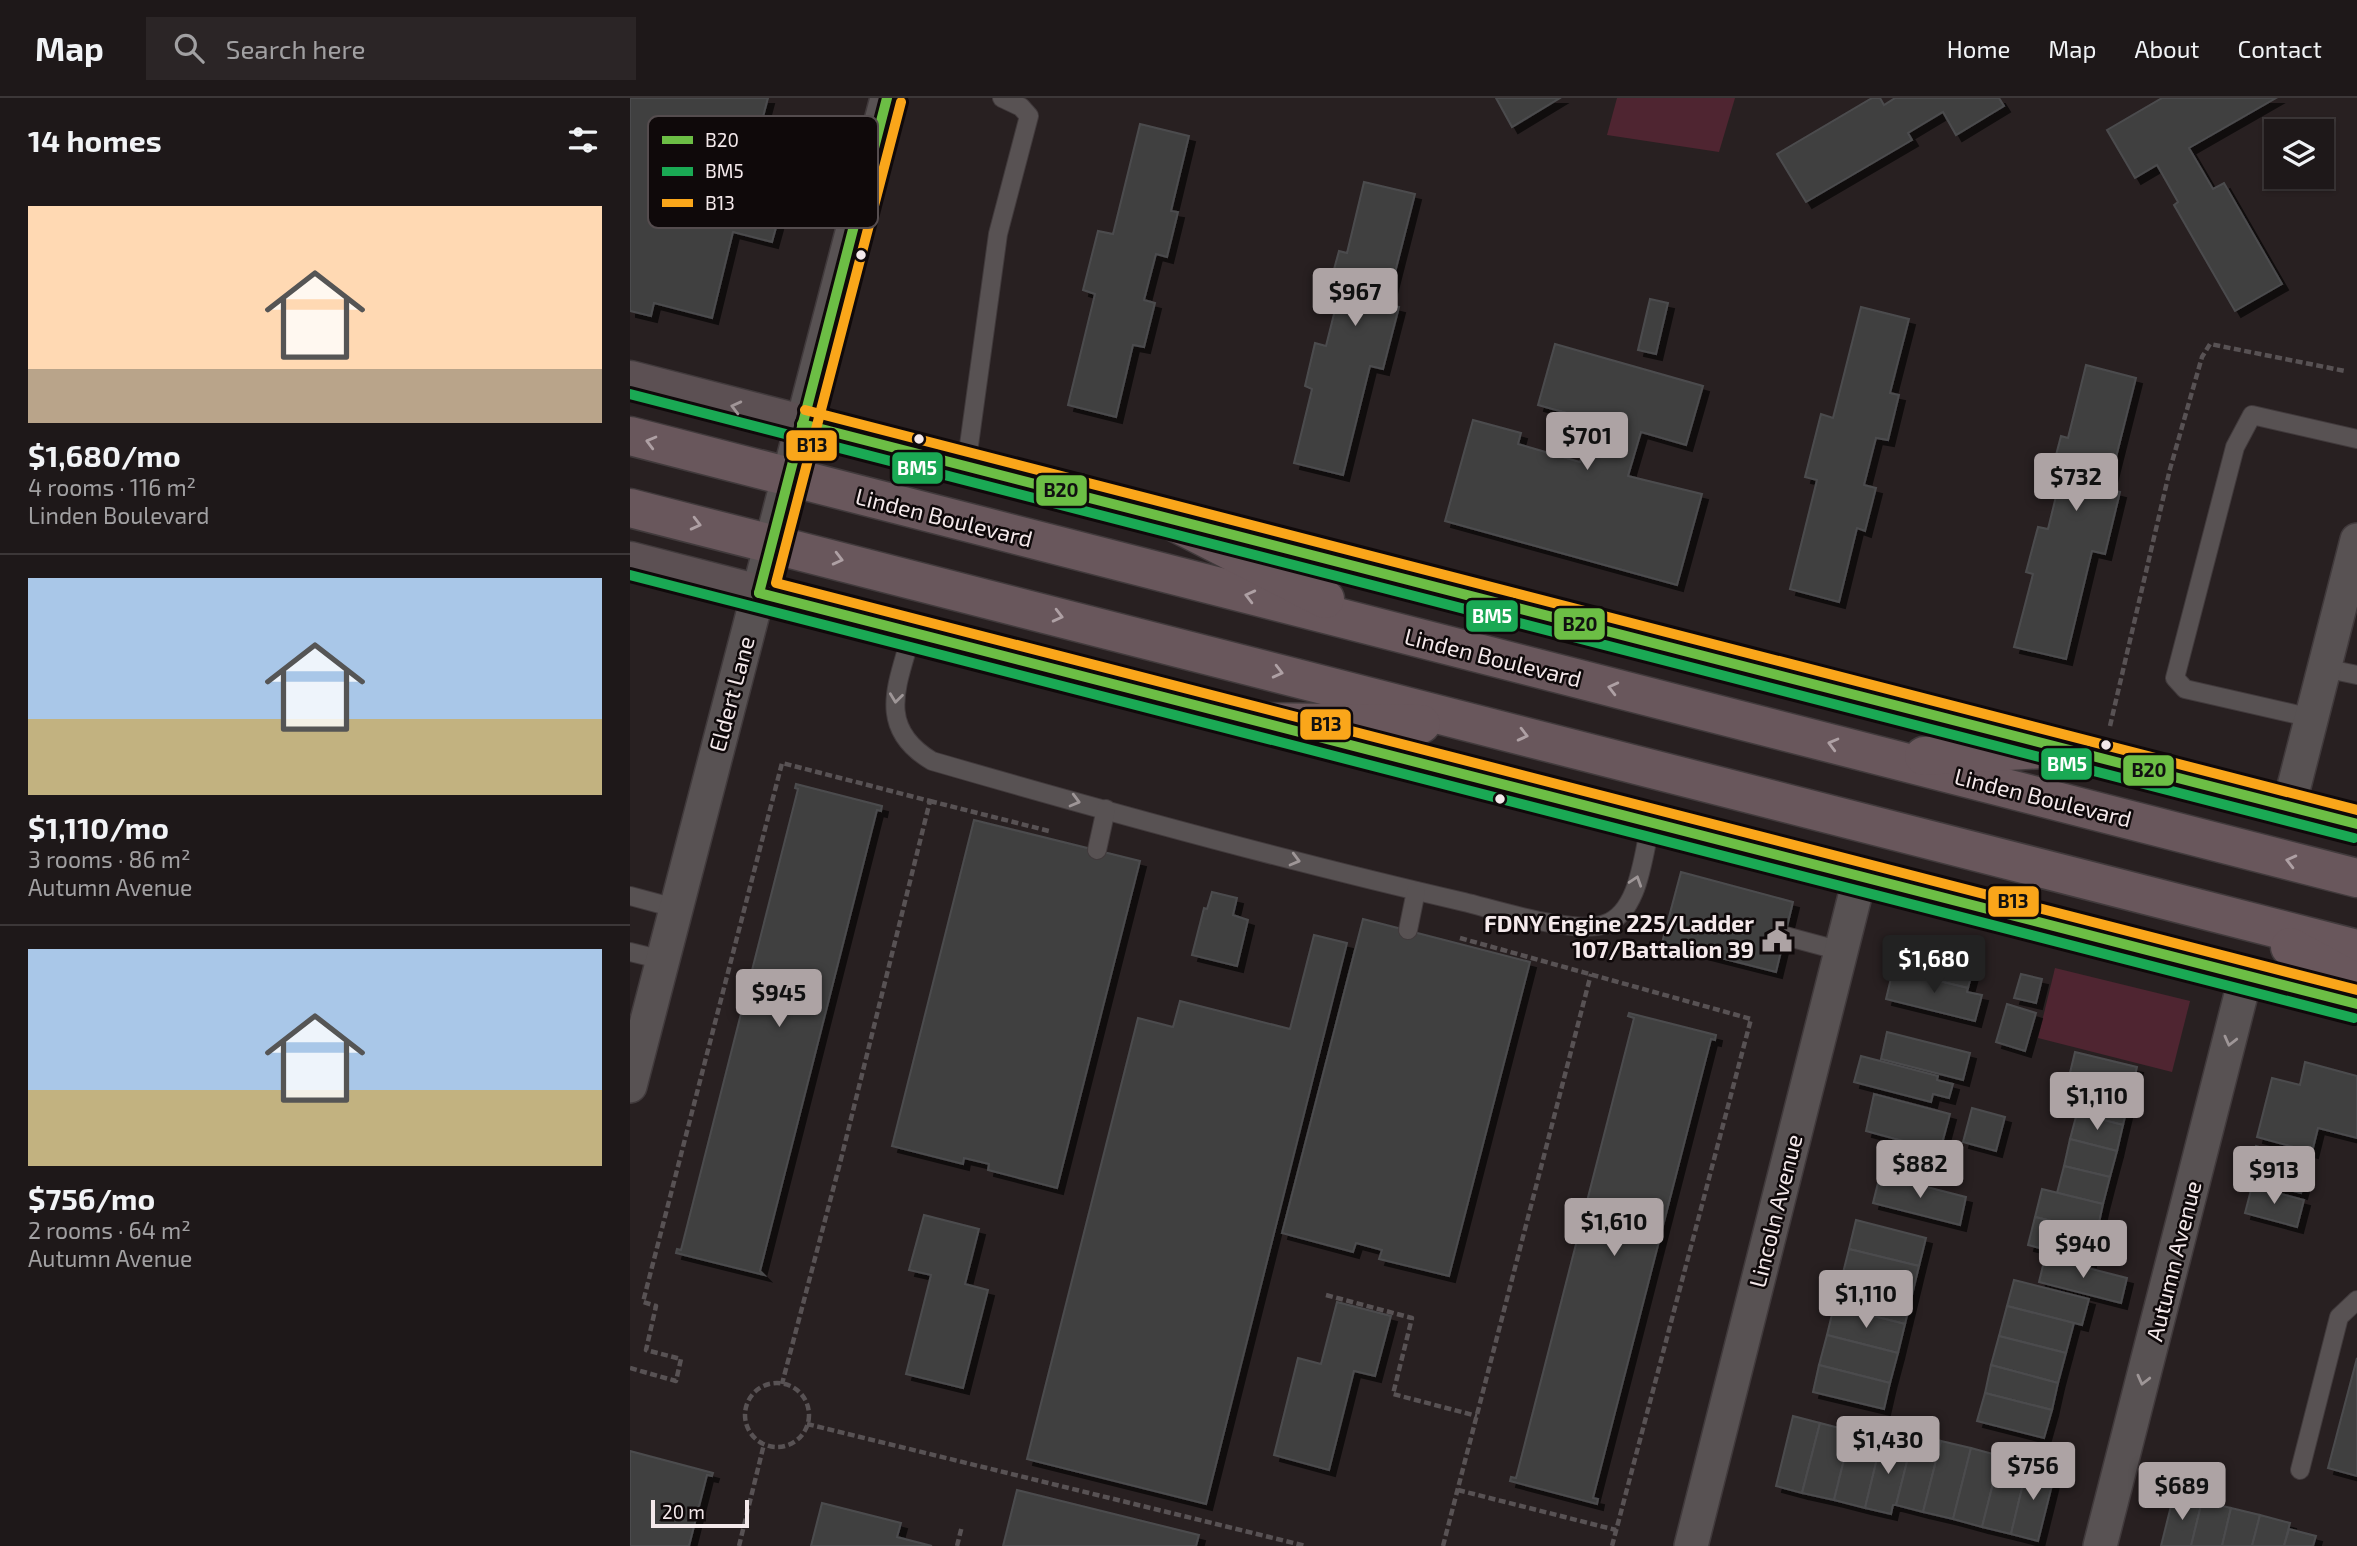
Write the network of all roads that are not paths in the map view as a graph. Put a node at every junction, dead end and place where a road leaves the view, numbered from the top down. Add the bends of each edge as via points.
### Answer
1 (887, 98) edge
2 (1002, 98) edge
3 (878, 133) edge
4 (853, 228) edge
5 (630, 380) edge
6 (802, 424) junction
7 (630, 436) edge
8 (2357, 439) edge
9 (966, 467) junction
10 (788, 478) junction
11 (630, 508) edge
12 (1169, 519) junction
13 (2357, 540) edge
14 (771, 543) junction
15 (630, 562) edge
16 (759, 593) junction
17 (1386, 631) junction
18 (912, 632) junction
19 (2324, 668) junction
20 (2357, 675) edge
21 (2312, 718) junction
22 (1259, 722) junction
23 (1483, 725) junction
24 (2061, 748) junction
25 (1889, 759) junction
26 (2289, 806) junction
27 (1106, 809) junction
28 (1651, 822) junction
29 (2357, 824) edge
30 (1097, 850) dead end
31 (1860, 876) junction
32 (2357, 878) edge
33 (1416, 891) junction
34 (630, 895) edge
35 (676, 908) junction
36 (2232, 917) junction
37 (1408, 930) dead end
38 (1785, 936) dead end
39 (2357, 949) edge
40 (1841, 951) junction
41 (630, 952) edge
42 (663, 960) junction
43 (2246, 975) junction
44 (2357, 983) edge
45 (2357, 1004) edge
46 (630, 1087) edge
47 (2357, 1300) edge
48 (2300, 1470) dead end
49 (1697, 1545) edge
50 (2101, 1546) edge

1 - 3 street, Eldert Lane
2 - 9 lane via 1029,116 998,234
4 - 6 street, Eldert Lane
6 -> 5 street
6 - 9 street
6 - 10 street, Eldert Lane
10 -> 7 highway, Linden Boulevard
8 - 21 lane via 2252,415 2235,447 2175,678 2185,689
9 - 12 street
10 - 14 street, Eldert Lane
17 -> 10 highway, Linden Boulevard
11 -> 14 highway
12 - 17 highway
12 - 24 street
13 - 19 street
14 - 16 street, Eldert Lane
14 -> 23 highway
15 - 16 street
16 - 18 street
16 - 35 street, Eldert Lane
25 -> 17 highway, Linden Boulevard
18 - 22 street
18 -> 27 lane via 894,716 899,731 918,753 932,761
19 - 20 lane
19 - 21 street
21 - 26 street
22 - 23 highway
22 - 28 street
23 -> 36 highway
24 - 25 highway
24 - 26 street
32 -> 25 highway, Linden Boulevard
26 - 29 street
27 - 30 lane
27 -> 33 lane
28 - 31 street
33 -> 28 lane via 1548,922 1603,925 1625,910
31 - 40 street, Lincoln Avenue
31 - 43 street
33 - 37 lane
34 - 35 lane
35 - 42 street, Eldert Lane
36 - 39 highway
36 - 44 highway
38 - 40 lane
40 - 49 street, Lincoln Avenue
41 - 42 lane
42 - 46 street, Eldert Lane
43 - 45 street
43 -> 50 street, Autumn Avenue
47 - 48 lane via 2339,1317

